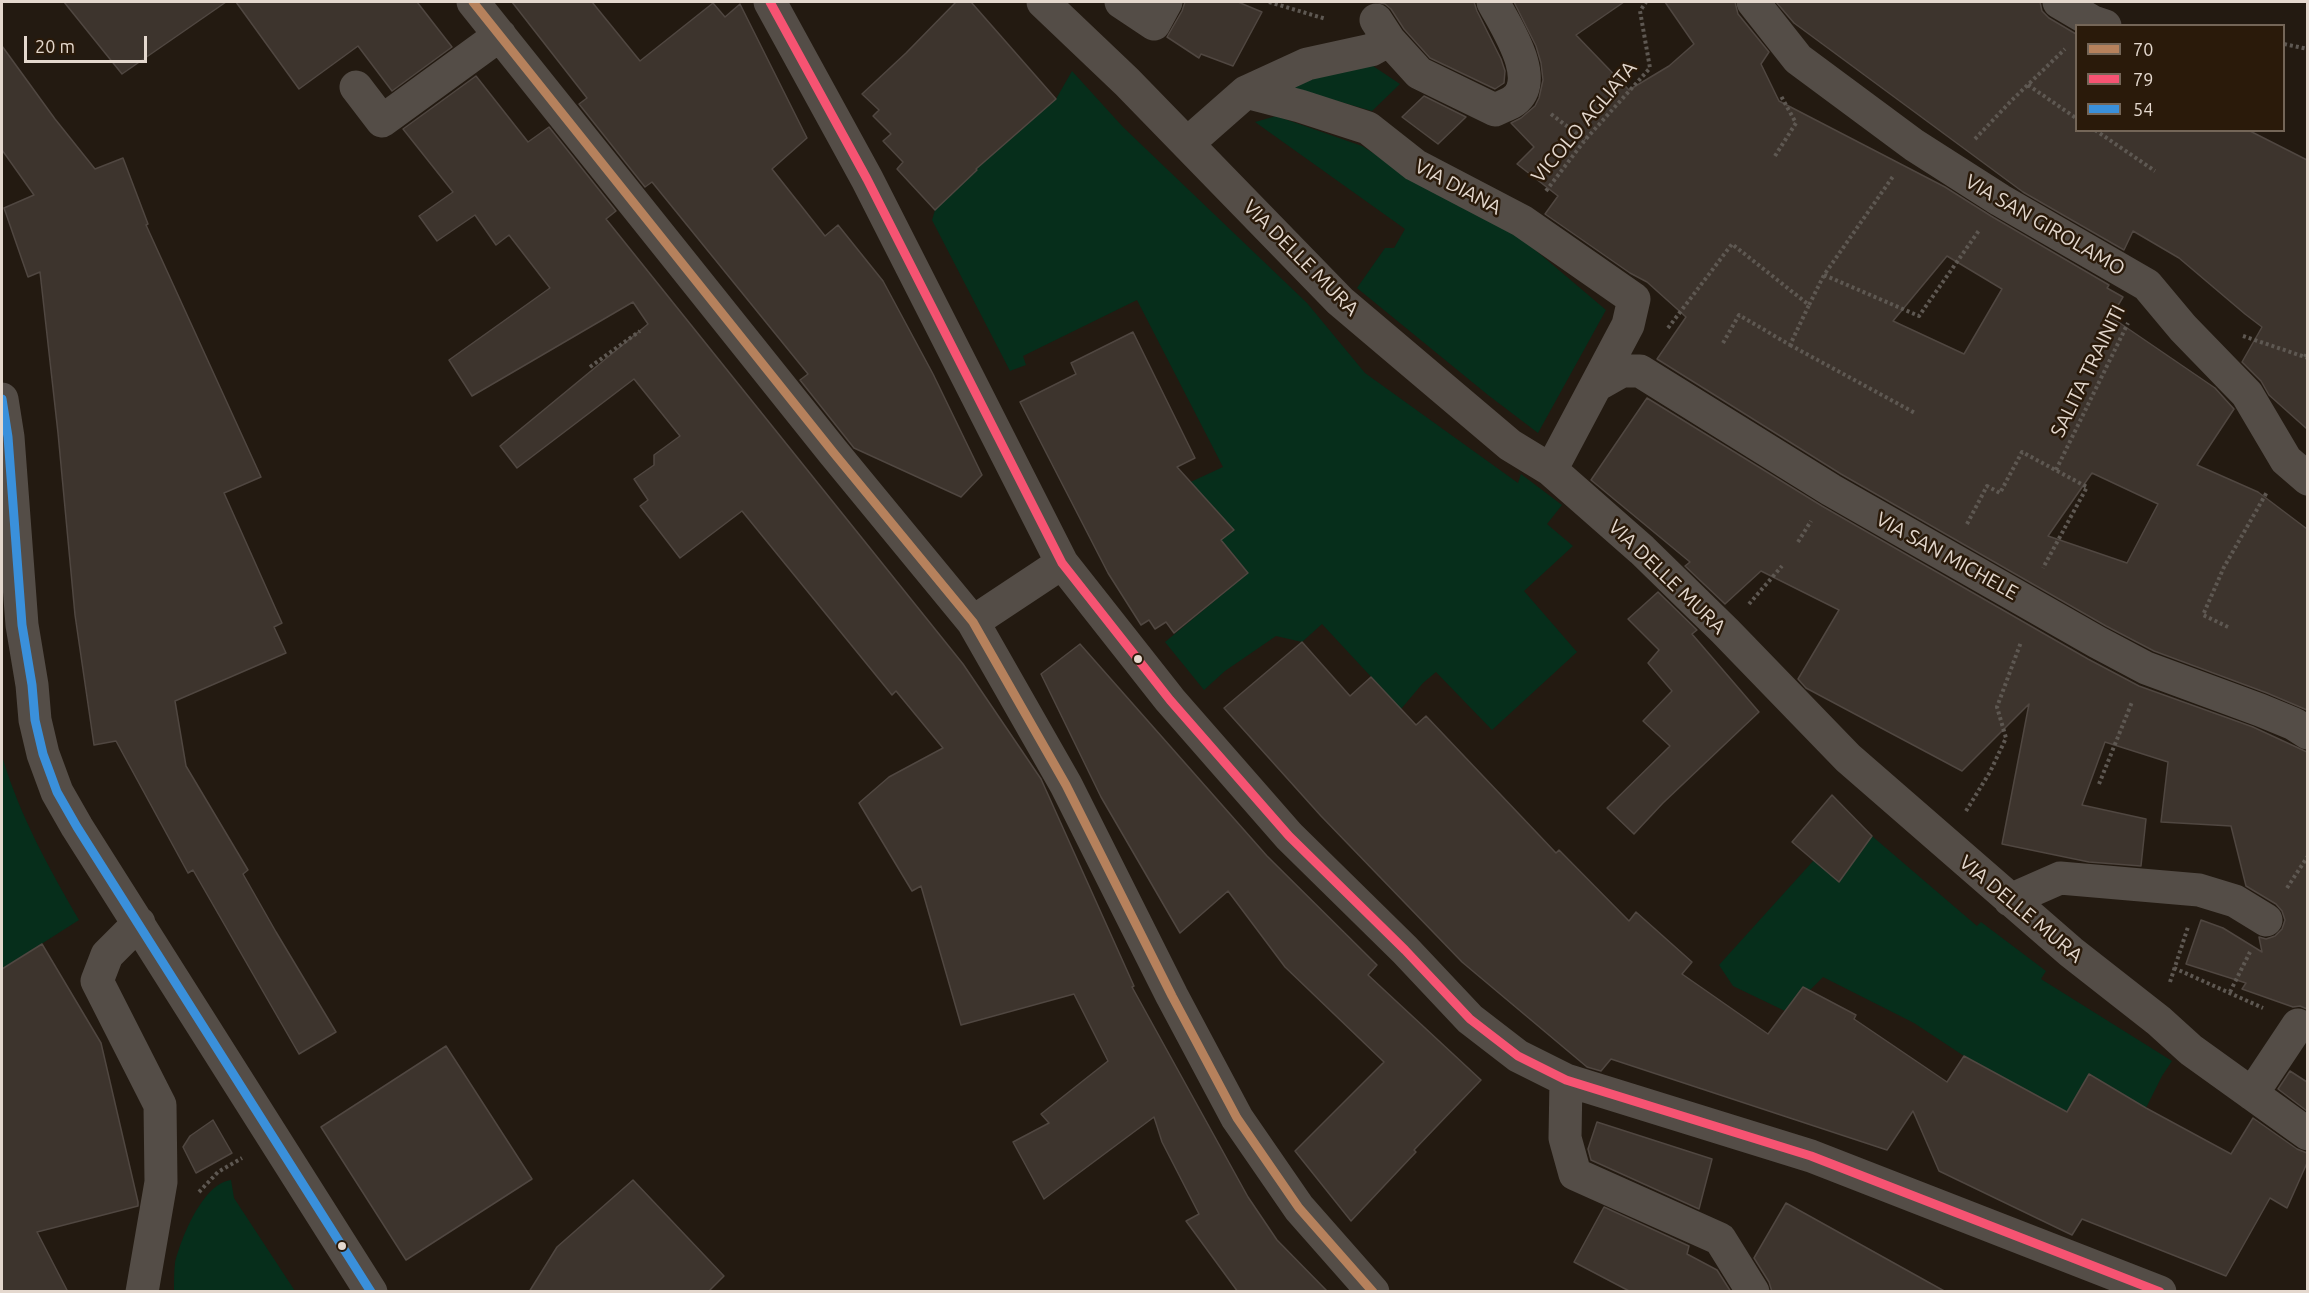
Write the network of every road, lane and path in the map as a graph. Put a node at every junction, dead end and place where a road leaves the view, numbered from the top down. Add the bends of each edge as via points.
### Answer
1 (473, 2) edge
2 (770, 2) edge
3 (1043, 2) edge
4 (1121, 2) edge
5 (1269, 2) edge
6 (1493, 2) edge
7 (1646, 2) edge
8 (1753, 2) edge
9 (2059, 2) edge
10 (1160, 13) edge
11 (2099, 24) edge
12 (1382, 30) junction
13 (500, 35) junction
14 (2285, 45) edge
15 (2068, 46) dead end
16 (2307, 49) edge
17 (1797, 59) junction
18 (2028, 85) junction
19 (356, 87) dead end
20 (1245, 92) junction
21 (2075, 117) edge
22 (2099, 132) edge
23 (1188, 143) junction
24 (1914, 145) junction
25 (1775, 156) dead end
26 (1948, 169) junction
27 (2155, 171) dead end
28 (2000, 200) junction
29 (1522, 221) junction
30 (1824, 275) junction
31 (2147, 285) junction
32 (1809, 305) junction
33 (640, 331) dead end
34 (1723, 343) dead end
35 (1790, 345) junction
36 (2307, 351) edge
37 (2305, 357) dead end
38 (590, 367) dead end
39 (1640, 371) junction
40 (1599, 384) junction
41 (2, 399) edge
42 (1916, 413) dead end
43 (2297, 469) edge
44 (1551, 470) junction
45 (2056, 470) junction
46 (1949, 557) junction
47 (1062, 563) junction
48 (1782, 566) dead end
49 (2030, 603) junction
50 (973, 622) junction
51 (2228, 627) dead end
52 (11, 628) edge
53 (1725, 631) junction
54 (2146, 668) junction
55 (2307, 733) edge
56 (2099, 784) dead end
57 (1945, 844) junction
58 (2010, 900) junction
59 (2266, 920) dead end
60 (139, 923) junction
61 (2177, 960) dead end
62 (2174, 968) junction
63 (2171, 980) dead end
64 (2230, 992) dead end
65 (2298, 1026) dead end
66 (1566, 1080) junction
67 (2252, 1094) junction
68 (2307, 1134) edge
69 (276, 1139) junction
70 (194, 1202) dead end
71 (142, 1292) edge
72 (371, 1292) edge
73 (1373, 1292) edge
74 (1753, 1292) edge
75 (2160, 1292) edge

1 - 13 street
2 - 47 street via 867,179
3 - 23 street, VIA DELLE MURA
4 - 10 street
5 - 12 path via 1350,27
6 - 12 street via 1526,71 1522,91 1514,102 1495,110 1419,73
7 - 29 path, VICOLO AGLIATA via 1640,11 1650,68 1585,140
8 - 17 street, VIA SAN GIROLAMO
9 - 11 street
12 - 20 street via 1371,50 1307,64
13 - 19 street via 382,121
13 - 50 street
14 - 16 path
15 - 18 path
17 - 24 street, VIA SAN GIROLAMO
17 - 25 path via 1779,92 1796,123
18 - 21 path
18 - 26 path
20 - 23 street
20 - 29 street, VIA DIANA via 1368,128 1415,165
22 - 27 path
23 - 44 street, VIA DELLE MURA via 1340,301 1510,445
24 - 26 street, VIA SAN GIROLAMO
24 - 30 path
26 - 28 street, VIA SAN GIROLAMO
28 - 30 path via 1919,316
28 - 31 street, VIA SAN GIROLAMO
29 - 40 street, VIA DIANA via 1635,298 1628,325
30 - 32 path
31 - 43 street, VIA SAN GIROLAMO via 2182,328 2247,394
31 - 45 path, SALITA TRAINITI
32 - 35 path
32 - 39 path via 1732,244
33 - 38 path
34 - 35 path via 1739,315
35 - 42 path
36 - 37 path
39 - 40 street via 1622,371
39 - 46 street, VIA SAN MICHELE via 1831,490
40 - 44 street
41 - 52 street via 8,437
43 - 51 path via 2224,567 2203,615
44 - 53 street, VIA DELLE MURA via 1642,550
45 - 46 path via 2022,452 2000,493 1987,486
45 - 49 path via 2087,487
46 - 49 street, VIA SAN MICHELE
47 - 50 street
47 - 66 street via 1170,700 1289,836 1470,1019 1518,1056
48 - 53 path
49 - 54 street, VIA SAN MICHELE
49 - 57 path via 1997,707 2006,738 1990,772
50 - 73 street via 1066,785 1237,1118 1299,1208
52 - 60 street via 32,685 35,720 57,792
53 - 57 street, VIA DELLE MURA via 1848,758
54 - 55 street, VIA SAN MICHELE via 2260,710
54 - 56 path
57 - 58 street, VIA DELLE MURA
58 - 59 street via 2060,878 2199,890 2235,901
58 - 67 street, VIA DELLE MURA via 2191,1050
60 - 69 street
60 - 71 street via 107,955 97,981 160,1105 161,1182
61 - 62 path
62 - 63 path
62 - 64 path
65 - 67 street
66 - 74 street via 1565,1138 1575,1174 1720,1239
66 - 75 street via 1811,1156
67 - 68 street, VIA DELLE MURA
69 - 70 path via 218,1172 198,1192
69 - 72 street

